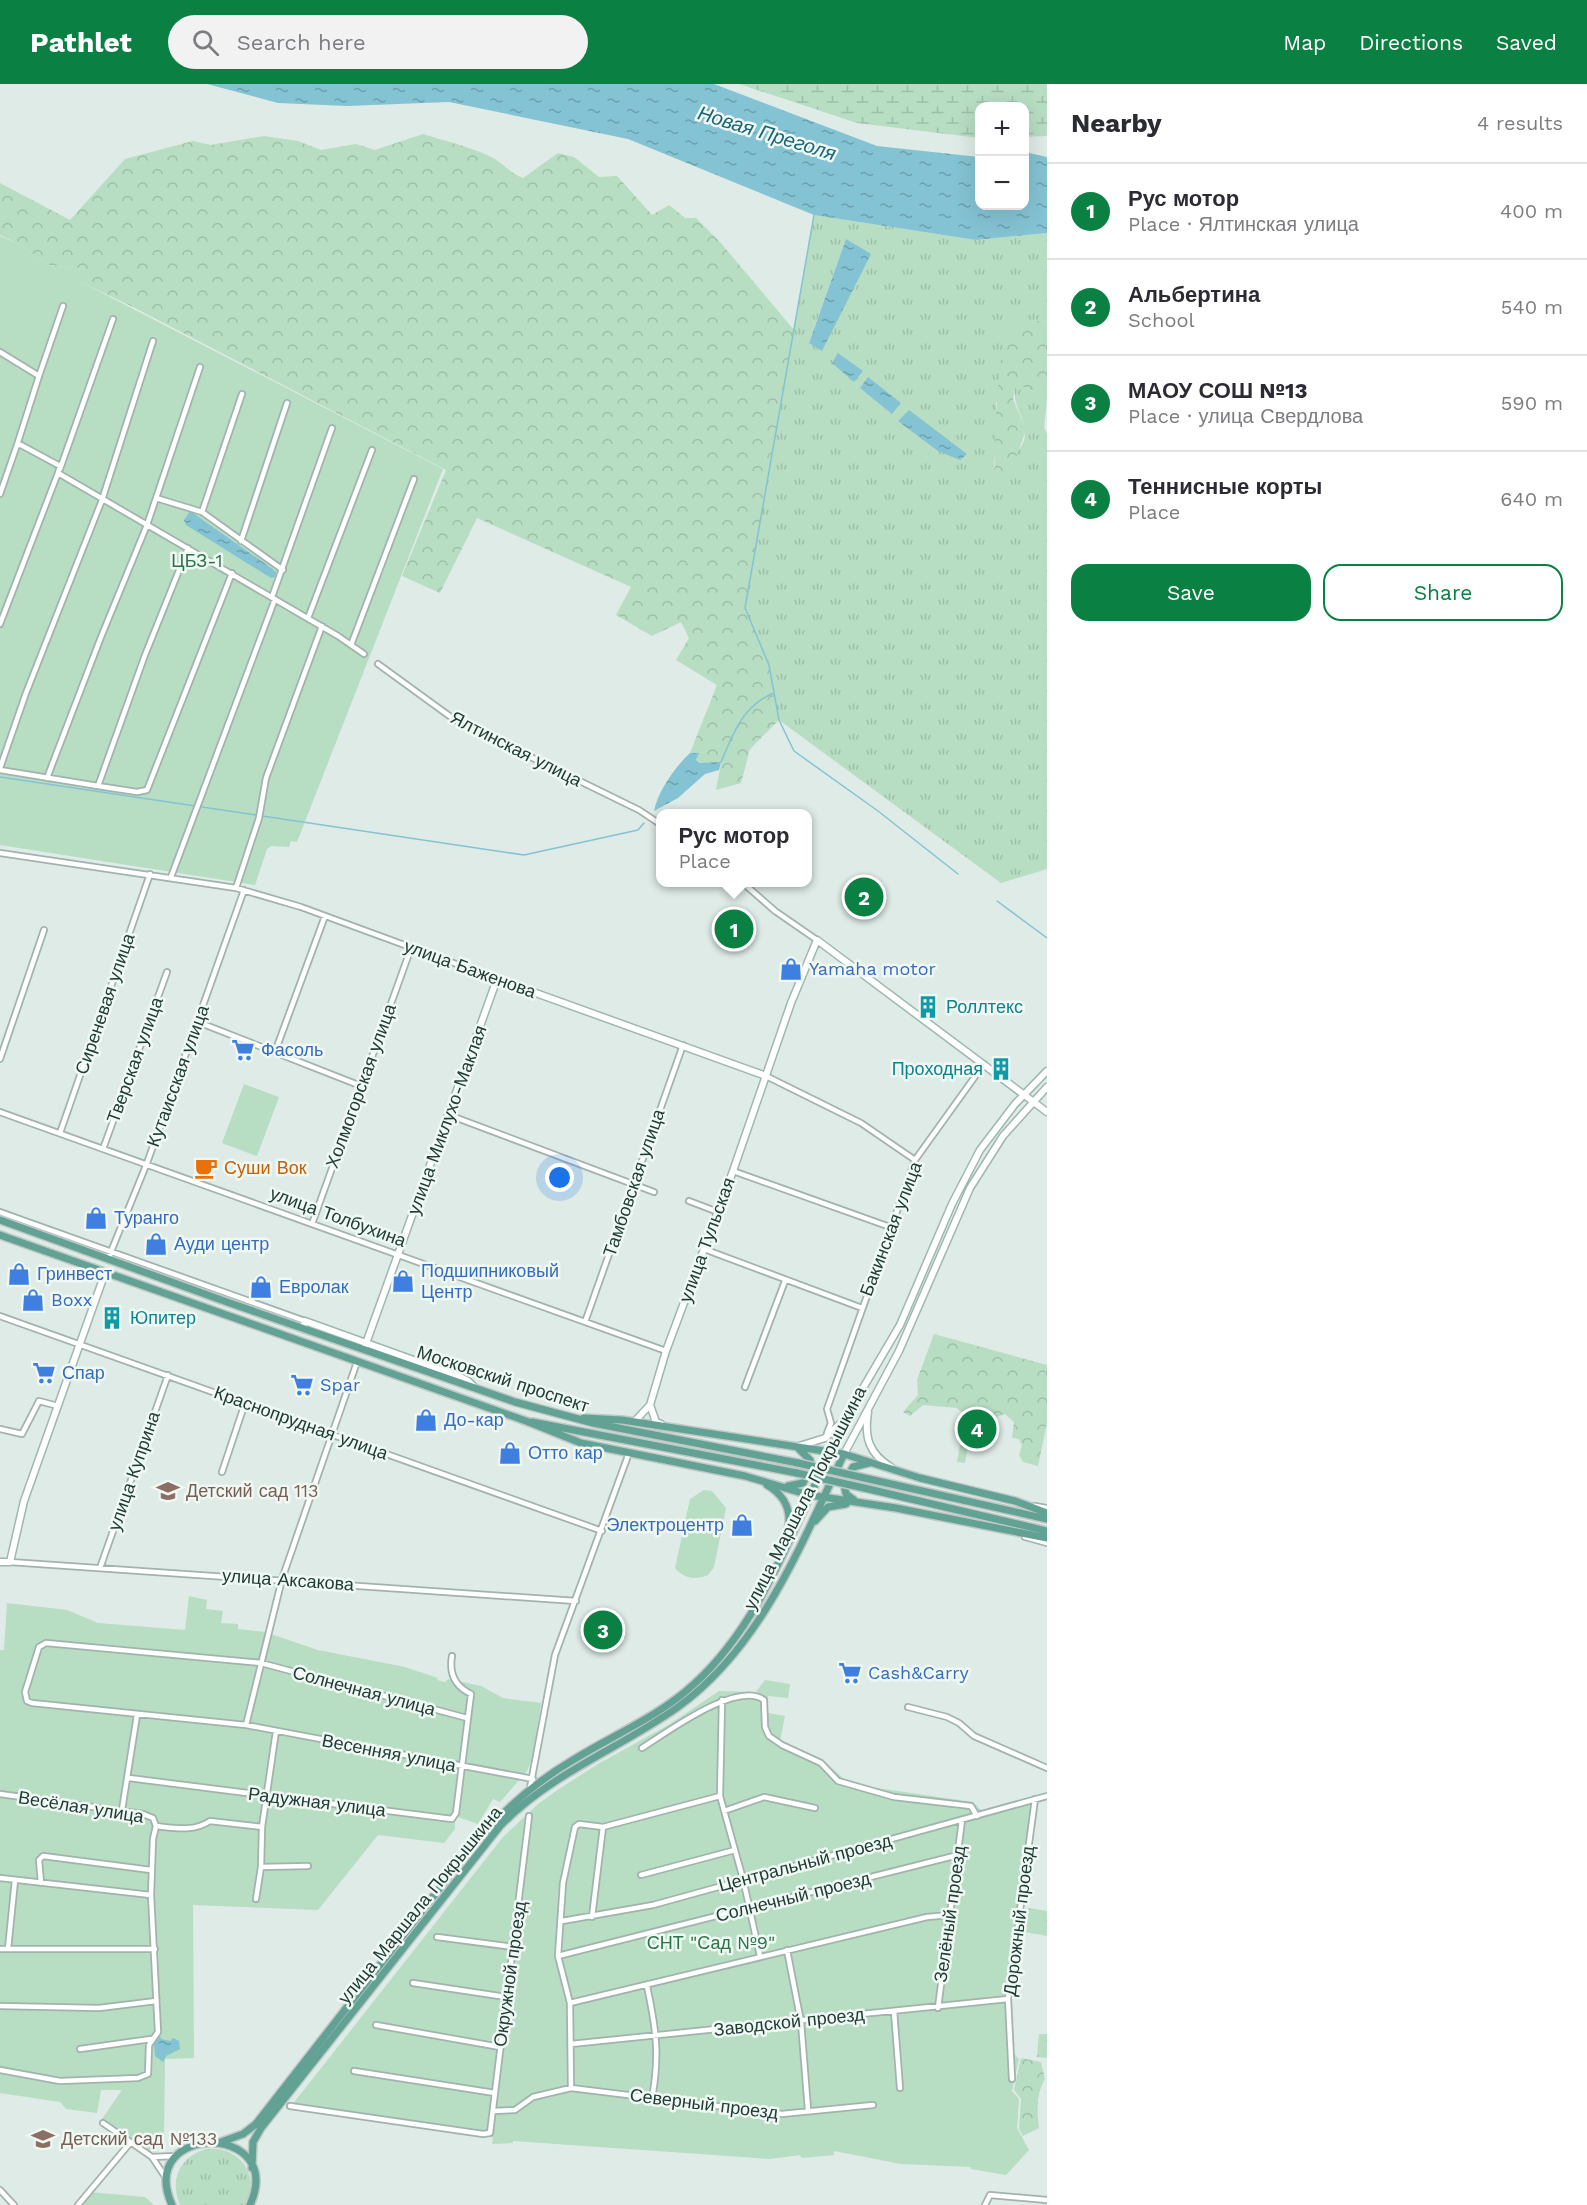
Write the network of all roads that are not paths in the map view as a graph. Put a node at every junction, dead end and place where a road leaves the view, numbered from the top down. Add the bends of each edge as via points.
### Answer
1 (63, 306) dead end
2 (113, 319) dead end
3 (153, 341) dead end
4 (0, 352) edge
5 (200, 367) dead end
6 (39, 376) junction
7 (242, 394) dead end
8 (286, 403) dead end
9 (332, 428) dead end
10 (19, 445) junction
11 (372, 450) dead end
12 (59, 471) junction
13 (414, 479) dead end
14 (0, 494) edge
15 (156, 498) junction
16 (102, 500) junction
17 (202, 512) junction
18 (147, 525) junction
19 (241, 541) junction
20 (188, 548) junction
21 (283, 570) junction
22 (232, 573) junction
23 (274, 598) junction
24 (308, 618) junction
25 (0, 624) edge
26 (322, 626) junction
27 (351, 645) junction
28 (364, 654) dead end
29 (378, 664) dead end
30 (0, 769) edge
31 (47, 778) junction
32 (98, 786) junction
33 (656, 821) edge
34 (0, 853) edge
35 (150, 874) junction
36 (171, 878) junction
37 (748, 887) edge
38 (236, 888) junction
39 (244, 890) junction
40 (325, 916) junction
41 (44, 930) dead end
42 (817, 940) junction
43 (411, 948) junction
44 (167, 972) dead end
45 (497, 979) junction
46 (198, 1022) junction
47 (683, 1044) junction
48 (275, 1052) junction
49 (0, 1059) edge
50 (984, 1064) junction
51 (1047, 1071) edge
52 (766, 1076) junction
53 (361, 1086) junction
54 (1047, 1087) edge
55 (1024, 1095) junction
56 (1034, 1103) junction
57 (0, 1112) edge
58 (1047, 1112) edge
59 (448, 1115) junction
60 (60, 1133) junction
61 (103, 1149) junction
62 (915, 1160) junction
63 (147, 1163) junction
64 (733, 1171) junction
65 (634, 1182) junction
66 (654, 1192) dead end
67 (689, 1201) dead end
68 (0, 1212) edge
69 (718, 1212) junction
70 (0, 1220) edge
71 (312, 1224) junction
72 (890, 1227) junction
73 (0, 1235) edge
74 (704, 1249) junction
75 (112, 1251) junction
76 (398, 1255) junction
77 (108, 1259) junction
78 (105, 1273) junction
79 (192, 1280) junction
80 (785, 1281) junction
81 (189, 1289) junction
82 (228, 1302) junction
83 (862, 1308) junction
84 (224, 1315) junction
85 (0, 1316) edge
86 (585, 1322) junction
87 (304, 1325) junction
88 (370, 1329) junction
89 (355, 1338) junction
90 (79, 1344) junction
91 (366, 1346) junction
92 (666, 1351) junction
93 (357, 1362) junction
94 (168, 1375) junction
95 (745, 1387) dead end
96 (245, 1403) junction
97 (869, 1404) junction
98 (650, 1405) junction
99 (58, 1406) junction
100 (851, 1410) junction
101 (572, 1418) junction
102 (526, 1421) junction
103 (634, 1422) junction
104 (666, 1427) junction
105 (0, 1429) edge
106 (839, 1433) joint
107 (333, 1435) junction
108 (821, 1440) junction
109 (795, 1446) junction
110 (831, 1451) junction
111 (629, 1453) junction
112 (844, 1454) junction
113 (875, 1463) junction
114 (899, 1471) junction
115 (222, 1472) dead end
116 (757, 1480) junction
117 (777, 1486) junction
118 (809, 1495) junction
119 (824, 1497) junction
120 (1015, 1501) junction
121 (860, 1503) junction
122 (1047, 1508) edge
123 (1047, 1513) edge
124 (1047, 1519) edge
125 (602, 1531) junction
126 (1047, 1531) edge
127 (807, 1532) junction
128 (1008, 1532) junction
129 (1047, 1538) edge
130 (1047, 1543) edge
131 (780, 1555) junction
132 (0, 1562) edge
133 (10, 1562) junction
134 (100, 1568) junction
135 (282, 1579) junction
136 (576, 1601) junction
137 (452, 1656) dead end
138 (261, 1664) junction
139 (722, 1700) junction
140 (909, 1707) dead end
141 (137, 1715) junction
142 (467, 1718) junction
143 (246, 1725) junction
144 (276, 1731) junction
145 (642, 1748) dead end
146 (461, 1767) junction
147 (536, 1768) junction
148 (1047, 1768) edge
149 (548, 1776) junction
150 (129, 1778) junction
151 (533, 1779) junction
152 (529, 1790) junction
153 (0, 1794) edge
154 (267, 1796) junction
155 (720, 1796) junction
156 (1047, 1796) edge
157 (1035, 1799) junction
158 (815, 1809) dead end
159 (122, 1810) junction
160 (724, 1810) junction
161 (529, 1816) dead end
162 (977, 1816) junction
163 (962, 1820) junction
164 (156, 1826) junction
165 (262, 1827) junction
166 (603, 1827) junction
167 (735, 1850) junction
168 (958, 1854) junction
169 (308, 1866) dead end
170 (261, 1867) junction
171 (151, 1870) junction
172 (641, 1875) dead end
173 (0, 1878) edge
174 (15, 1880) junction
175 (743, 1880) junction
176 (41, 1883) junction
177 (151, 1895) junction
178 (256, 1899) dead end
179 (750, 1908) junction
180 (950, 1915) junction
181 (592, 1917) junction
182 (561, 1921) junction
183 (437, 1937) dead end
184 (513, 1947) junction
185 (0, 1949) edge
186 (8, 1949) junction
187 (155, 1949) junction
188 (787, 1950) junction
189 (558, 1956) junction
190 (760, 1956) junction
191 (412, 1983) dead end
192 (647, 1986) junction
193 (506, 1997) junction
194 (1008, 1999) junction
195 (156, 2001) junction
196 (570, 2002) junction
197 (0, 2006) edge
198 (938, 2008) junction
199 (894, 2011) junction
200 (801, 2022) junction
201 (376, 2025) dead end
202 (657, 2034) junction
203 (151, 2039) junction
204 (571, 2044) junction
205 (500, 2048) junction
206 (80, 2049) dead end
207 (0, 2070) edge
208 (354, 2071) dead end
209 (1012, 2079) dead end
210 (571, 2088) junction
211 (900, 2088) dead end
212 (495, 2093) junction
213 (652, 2098) junction
214 (873, 2105) dead end
215 (290, 2106) dead end
216 (808, 2110) junction
217 (493, 2111) junction
218 (103, 2123) dead end
219 (221, 2142) junction
220 (130, 2143) junction
221 (180, 2154) junction
222 (152, 2157) junction
223 (252, 2168) junction
224 (167, 2183) junction
225 (0, 2190) edge
226 (1047, 2200) edge
227 (14, 2205) edge
228 (78, 2205) edge
229 (172, 2205) edge
230 (252, 2205) edge
231 (985, 2205) edge

1 - 6 street
2 - 12 street
3 - 16 street
4 - 6 street
5 - 15 street
6 - 10 street
7 - 17 street
8 - 19 street
9 - 21 street
10 - 12 street via 60,466
10 - 14 street
11 - 24 street
12 - 16 street
12 - 25 street
13 - 27 street
15 - 17 street
15 - 18 street
16 - 18 street
16 - 30 street
17 - 19 street
18 - 20 street
18 - 31 street
19 - 21 street
20 - 22 street
20 - 32 street
21 - 23 street
22 - 23 street
22 - 32 street via 147,790
23 - 24 street
23 - 36 street
24 - 26 street
26 - 27 street
26 - 38 street via 266,778 260,815
27 - 28 street
29 - 33 street, Ялтинская улица via 455,720
30 - 31 street
31 - 32 street
34 - 35 street, улица Баженова
35 - 36 street, улица Баженова
35 - 60 street, Сиреневая улица
36 - 38 street, улица Баженова
37 - 42 street
38 - 39 street, улица Баженова
39 - 40 street, улица Баженова
39 - 46 street, Кутаисская улица
40 - 43 street, улица Баженова
40 - 48 street
41 - 49 street
42 - 50 street
42 - 52 street, улица Тульская
43 - 45 street, улица Баженова
43 - 53 street, Холмогорская улица
44 - 61 street, Тверская улица
45 - 47 street, улица Баженова
45 - 59 street, улица Миклухо-Маклая
46 - 48 street
46 - 63 street, Кутаисская улица
47 - 52 street, улица Баженова
47 - 65 street, Тамбовская улица
48 - 53 street
50 - 55 street
50 - 62 street, Бакинская улица
51 - 55 street, улица Маршала Покрышкина
52 - 62 street, улица Баженова via 861,1123
52 - 64 street, улица Тульская
53 - 71 street, Холмогорская улица
54 - 56 street, улица Маршала Покрышкина
55 - 56 street
55 - 100 street, улица Маршала Покрышкина via 972,1164 900,1325
56 - 58 street
56 - 97 street, улица Маршала Покрышкина via 999,1142 970,1188 902,1345
57 - 60 street, улица Толбухина
59 - 65 street
59 - 76 street, улица Миклухо-Маклая
60 - 61 street, улица Толбухина
61 - 63 street, улица Толбухина
62 - 72 street, Бакинская улица
63 - 71 street, улица Толбухина
63 - 75 street, Кутаисская улица
64 - 69 street, улица Тульская
64 - 72 street
65 - 66 street
65 - 86 street, Тамбовская улица
67 - 69 street
68 - 75 street
69 - 74 street, улица Тульская
70 - 77 main road, Московский проспект
71 - 76 street, улица Толбухина
72 - 83 street, Бакинская улица
73 - 78 main road, Московский проспект
74 - 80 street
74 - 92 street, улица Тульская
75 - 77 street, Кутаисская улица
75 - 79 street
76 - 86 street, улица Толбухина
76 - 88 street, улица Миклухо-Маклая
77 - 81 main road, Московский проспект
78 - 84 main road, Московский проспект
78 - 90 street
79 - 81 street
79 - 87 street
80 - 83 street
80 - 95 street
81 - 82 main road, Московский проспект
82 - 84 main road
82 - 87 main road, Московский проспект
83 - 108 street, Бакинская улица via 827,1409 831,1423
84 - 93 main road, Московский проспект
85 - 90 street, Краснопрудная улица
86 - 92 street, улица Толбухина
87 - 89 street
87 - 91 main road, Московский проспект
88 - 89 street
88 - 91 street, улица Миклухо-Маклая
89 - 91 street
90 - 94 street, Краснопрудная улица
90 - 99 street
91 - 101 main road, Московский проспект via 474,1387
92 - 98 street, улица Тульская
93 - 102 main road, Московский проспект
93 - 107 street
94 - 96 street, Краснопрудная улица
94 - 134 street, улица Куприна
96 - 107 street, Краснопрудная улица
96 - 115 street
97 - 112 street, улица Маршала Покрышкина
97 - 114 street via 866,1433 870,1446 879,1459
98 - 103 street
98 - 104 street via 656,1422
99 - 105 street via 39,1401 22,1434
99 - 133 street via 24,1501
100 - 106 main road, улица Маршала Покрышкина
100 - 108 street
101 - 103 main road
101 - 124 main road, Московский проспект, bridge
102 - 111 main road via 565,1439
102 - 126 main road, Московский проспект, bridge via 797,1473
103 - 104 main road
104 - 109 main road
106 - 110 street, улица Маршала Покрышкина
107 - 125 street, Краснопрудная улица
107 - 135 street
108 - 109 street
109 - 110 main road
109 - 117 main road via 810,1460 808,1474 799,1486
110 - 112 main road
110 - 118 main road, улица Маршала Покрышкина
111 - 116 main road
111 - 125 street
112 - 113 main road
112 - 119 main road, улица Маршала Покрышкина
113 - 114 main road
113 - 121 main road via 854,1466 845,1482 846,1495
114 - 120 main road
116 - 117 main road
116 - 131 main road via 780,1495 787,1507 789,1524
117 - 118 main road
118 - 119 main road
118 - 131 main road, улица Маршала Покрышкина
119 - 121 main road
119 - 127 main road, улица Маршала Покрышкина
120 - 122 street
120 - 123 main road
121 - 127 main road via 828,1507
121 - 128 main road
125 - 136 street
127 - 223 main road, улица Маршала Покрышкина via 751,1633 711,1680 665,1716 549,1784 491,1837 261,2128 253,2142
128 - 129 main road
128 - 130 street
131 - 149 main road, улица Маршала Покрышкина via 743,1628 705,1674 661,1709
132 - 133 street, улица Аксакова
133 - 134 street, улица Аксакова
134 - 135 street, улица Аксакова
135 - 136 street, улица Аксакова
135 - 138 street
136 - 147 street via 553,1664
137 - 142 street via 450,1669 459,1689 471,1694
138 - 141 street, Солнечная улица via 46,1643 39,1647 25,1692 27,1701
138 - 142 street, Солнечная улица
138 - 143 street
139 - 145 street
139 - 155 street
139 - 162 street via 760,1697 764,1700 769,1736 821,1763 838,1781 894,1797 971,1806
140 - 148 street via 947,1717 974,1736
141 - 143 street, Весенняя улица
141 - 150 street
142 - 146 street
143 - 144 street, Весенняя улица
144 - 146 street, Весенняя улица
144 - 154 street
146 - 151 street, Весенняя улица
146 - 154 street, Радужная улица via 456,1813 445,1820
147 - 149 street via 539,1774
147 - 151 street
149 - 152 main road, улица Маршала Покрышкина
150 - 154 street, Радужная улица
150 - 159 street
151 - 152 street
152 - 219 main road, улица Маршала Покрышкина via 475,1843 256,2124
153 - 159 street, Весёлая улица
154 - 165 street
155 - 160 street
155 - 166 street
156 - 157 street, Центральный проезд
157 - 162 street, Центральный проезд
157 - 194 street, Дорожный проезд
158 - 160 street via 764,1797
159 - 164 street, Весёлая улица via 153,1818
160 - 167 street
161 - 184 street, Окружной проезд
162 - 163 street, Центральный проезд
163 - 168 street, Зелёный проезд
163 - 175 street, Центральный проезд
164 - 165 street, Весёлая улица via 179,1829 203,1826 210,1821
164 - 171 street
165 - 170 street
166 - 181 street
166 - 182 street via 590,1823 575,1827 563,1883
167 - 172 street
167 - 175 street
168 - 179 street, Солнечный проезд
168 - 180 street, Зелёный проезд
169 - 170 street
170 - 178 street
171 - 176 street via 43,1856 39,1860
171 - 177 street
173 - 174 street
174 - 176 street
174 - 186 street
175 - 179 street
175 - 181 street, Центральный проезд
176 - 177 street
177 - 187 street
179 - 189 street, Солнечный проезд
179 - 190 street
180 - 188 street
180 - 198 street, Зелёный проезд
181 - 182 street, Центральный проезд
182 - 189 street
183 - 184 street
184 - 193 street, Окружной проезд
185 - 186 street
186 - 187 street
187 - 195 street
188 - 190 street
188 - 200 street
189 - 196 street
190 - 192 street
191 - 193 street
192 - 196 street
192 - 202 street
193 - 205 street, Окружной проезд
194 - 198 street, Заводской проезд
194 - 209 street, Дорожный проезд
195 - 197 street via 99,2008
195 - 203 street via 158,2032
196 - 204 street
198 - 199 street, Заводской проезд
199 - 200 street, Заводской проезд
199 - 211 street
200 - 202 street, Заводской проезд
200 - 216 street
201 - 205 street
202 - 204 street, Заводской проезд
202 - 213 street via 658,2064
203 - 206 street
203 - 207 street via 148,2074 138,2078 60,2081
204 - 210 street
205 - 212 street, Окружной проезд
208 - 212 street
210 - 213 street, Северный проезд
210 - 217 street via 533,2097 515,2110
212 - 217 street, Окружной проезд
213 - 216 street, Северный проезд via 782,2115
214 - 216 street, Северный проезд
215 - 217 street, Окружной проезд via 483,2134 490,2133
218 - 220 street
219 - 221 main road, улица Маршала Покрышкина via 199,2143
219 - 223 main road via 238,2151
220 - 222 street
220 - 228 street
221 - 222 street
221 - 224 main road
222 - 224 street via 163,2170
223 - 230 main road, улица Маршала Покрышкина
224 - 229 main road
225 - 227 street
226 - 231 street via 990,2195

